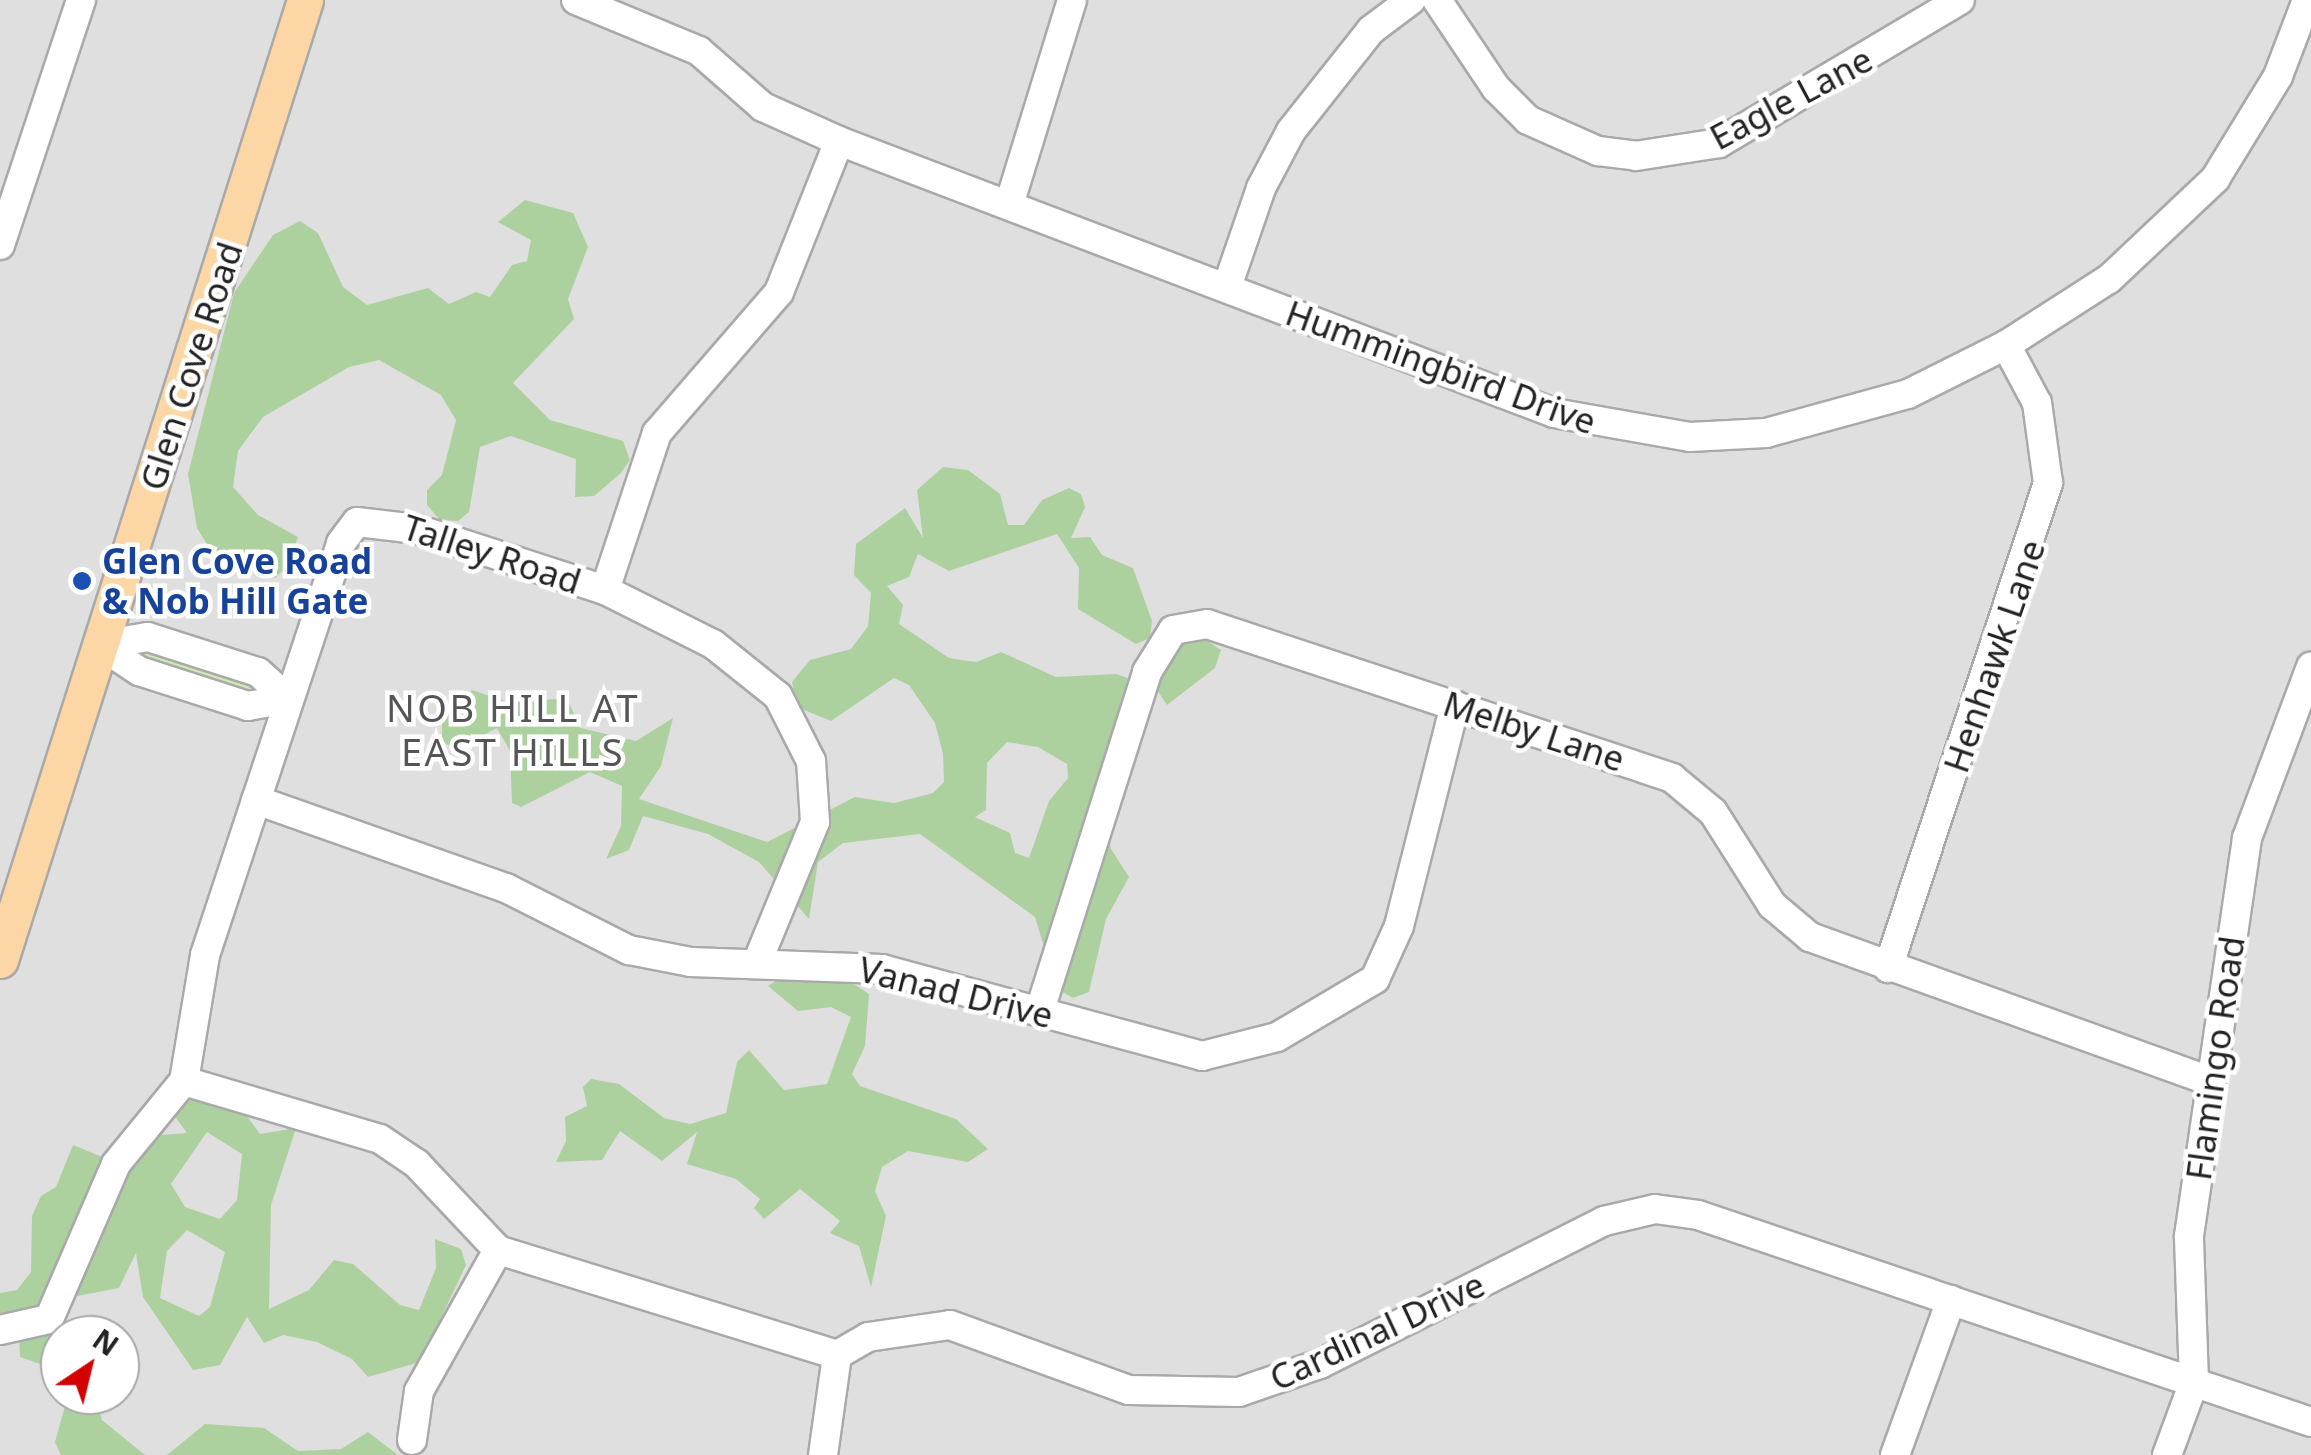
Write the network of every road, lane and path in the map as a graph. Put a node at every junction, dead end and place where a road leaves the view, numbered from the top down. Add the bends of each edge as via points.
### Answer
1 (81, 0) edge
2 (305, 0) edge
3 (576, 0) edge
4 (1072, 0) edge
5 (1410, 0) edge
6 (1437, 0) edge
7 (1960, 0) edge
8 (2306, 0) edge
9 (838, 141) junction
10 (1009, 205) junction
11 (0, 245) edge
12 (1227, 287) junction
13 (2006, 345) junction
14 (605, 590) junction
15 (100, 645) junction
16 (2311, 667) edge
17 (288, 699) junction
18 (1455, 705) junction
19 (256, 800) junction
20 (0, 960) edge
21 (757, 964) junction
22 (1888, 968) junction
23 (1040, 1010) junction
24 (2210, 1081) junction
25 (184, 1082) junction
26 (498, 1250) junction
27 (1950, 1300) junction
28 (0, 1330) edge
29 (837, 1355) junction
30 (2194, 1382) junction
31 (2311, 1422) edge
32 (412, 1440) dead end
33 (824, 1455) edge
34 (1895, 1455) edge
35 (2166, 1455) edge

1 - 11 street
2 - 15 main road, Glen Cove Road
3 - 9 street, Hummingbird Drive via 699,51 762,108
4 - 10 street
5 - 12 street via 1371,30 1292,131 1261,188
6 - 7 street, Eagle Lane via 1496,88 1528,120 1598,151 1636,156 1719,143
8 - 13 street, Hummingbird Drive via 2278,76 2216,180 2146,250
9 - 10 street, Hummingbird Drive
9 - 14 street via 779,292 658,432
10 - 12 street, Hummingbird Drive
12 - 13 street, Hummingbird Drive via 1554,414 1690,437 1843,418
13 - 22 street, Henhawk Lane via 2037,403 2048,482
14 - 17 street, Talley Road via 417,529 357,522 341,543
14 - 21 street, Talley Road via 747,668 778,696 804,738 815,781 813,832
15 - 17 street via 139,671 248,706
15 - 20 main road, Glen Cove Road
16 - 24 street, Flamingo Road via 2247,838
17 - 19 street, Talley Road
18 - 22 street, Melby Lane via 1630,760 1688,788 1730,834 1783,919
18 - 23 street, Vanad Drive via 1394,941 1357,994 1277,1037 1202,1056
18 - 23 street, Melby Lane via 1208,624 1172,630 1146,672
19 - 21 street, Vanad Drive via 506,888 629,950 691,962
19 - 25 street, Talley Road via 205,955
21 - 23 street, Vanad Drive via 882,968
22 - 24 street, Melby Lane
24 - 30 street, Flamingo Road via 2189,1236
25 - 26 street via 380,1138 418,1164
25 - 28 street via 116,1164 49,1320
26 - 29 street
26 - 32 street via 419,1391
27 - 29 street, Cardinal Drive via 1698,1215 1656,1209 1604,1221 1320,1364 1238,1392 1130,1390 950,1325 868,1336
27 - 30 street, Cardinal Drive
27 - 34 street
29 - 33 street
30 - 31 street, Cardinal Drive
30 - 35 street, Flamingo Road

